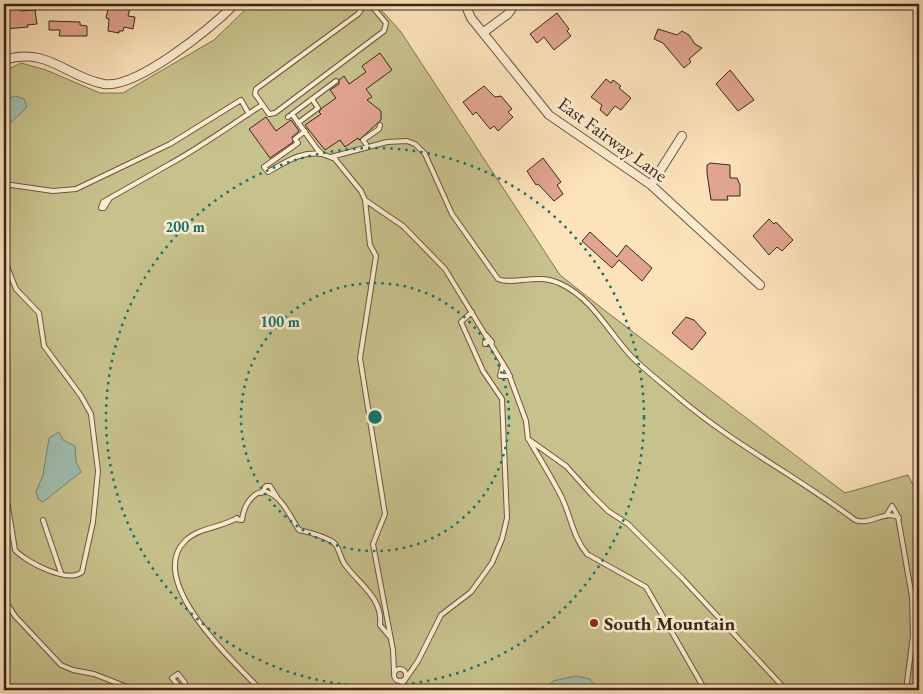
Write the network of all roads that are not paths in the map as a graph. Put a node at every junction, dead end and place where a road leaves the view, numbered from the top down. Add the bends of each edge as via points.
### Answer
1 (235, 4) edge
2 (365, 4) edge
3 (370, 4) edge
4 (464, 4) edge
5 (515, 4) edge
6 (484, 32) junction
7 (4, 60) edge
8 (336, 81) dead end
9 (312, 99) junction
10 (262, 105) junction
11 (305, 105) junction
12 (249, 114) junction
13 (311, 114) junction
14 (298, 123) junction
15 (380, 125) dead end
16 (305, 131) junction
17 (682, 136) dead end
18 (366, 144) junction
19 (374, 146) junction
20 (362, 150) junction
21 (322, 154) junction
22 (332, 157) junction
23 (4, 184) edge
24 (651, 185) junction
25 (110, 198) dead end
26 (366, 200) junction
27 (4, 259) edge
28 (5, 270) edge
29 (760, 286) dead end
30 (472, 312) junction
31 (504, 364) junction
32 (510, 376) junction
33 (528, 439) junction
34 (546, 450) junction
35 (538, 457) junction
36 (4, 482) edge
37 (261, 493) junction
38 (278, 498) junction
39 (886, 516) junction
40 (43, 520) dead end
41 (899, 520) junction
42 (57, 564) junction
43 (51, 570) junction
44 (61, 573) junction
45 (4, 599) edge
46 (386, 618) junction
47 (386, 630) junction
48 (390, 636) junction
49 (395, 669) junction
50 (407, 673) junction
51 (395, 680) junction
52 (136, 690) edge
53 (182, 690) edge
54 (186, 690) edge
55 (261, 690) edge
56 (398, 690) edge
57 (705, 690) edge
58 (786, 690) edge
59 (906, 690) edge

1 - 7 street via 198,38 139,75 117,84 93,80 33,56 18,55
2 - 10 lane via 358,14 256,89 255,94
3 - 10 lane via 386,22 384,31 275,113 269,114
4 - 6 street, East Fairway Lane
5 - 6 street via 508,14
6 - 24 street, East Fairway Lane via 549,115
8 - 9 lane
9 - 11 lane
9 - 13 lane via 318,108
10 - 12 lane
11 - 13 lane
11 - 14 lane via 290,116
12 - 23 lane via 241,100 170,144 76,189 52,191
12 - 25 lane
13 - 14 lane
14 - 16 lane
15 - 18 lane via 363,140
16 - 21 lane
16 - 21 lane via 295,139 298,143 264,167 268,172 295,156
17 - 24 street
18 - 19 lane
18 - 20 lane
19 - 20 lane
19 - 39 lane via 407,141 420,148 452,214 498,279 508,282 525,278 544,279 570,289 589,305 633,358 703,416 855,520 867,522
20 - 22 lane
21 - 22 lane
22 - 26 lane
24 - 29 street, East Fairway Lane
26 - 30 lane via 403,226 445,269
26 - 46 lane via 370,245 376,256 360,358 385,514 374,544
27 - 28 lane
28 - 44 lane via 16,289 39,313 44,346 91,414 98,471 88,550 82,572 74,576
30 - 31 lane
30 - 50 lane via 461,322 463,330 483,371 502,399 507,518 492,563 471,592 441,615
31 - 32 lane
31 - 32 lane via 500,376
32 - 33 lane via 526,421
33 - 34 lane
33 - 35 lane
34 - 35 lane
34 - 58 lane via 682,578
35 - 57 lane via 562,500 581,547 587,554 646,587
36 - 43 lane via 15,550 34,566
37 - 38 lane
37 - 38 lane via 270,486
37 - 55 lane via 251,497 243,510 242,520 235,519 200,531 180,546 176,559 176,573 185,601 202,627
38 - 47 lane via 299,530 319,534 335,544 345,565 363,583 380,610 380,625
39 - 41 lane via 895,515
39 - 41 lane via 892,506
40 - 42 lane
41 - 59 lane via 912,598 913,636
42 - 43 lane
42 - 44 lane
43 - 44 lane
45 - 52 lane via 15,616 61,665
46 - 47 lane
46 - 48 lane
47 - 48 lane
48 - 49 lane
49 - 50 lane
49 - 51 lane
50 - 51 lane via 404,680
50 - 56 lane
51 - 56 lane
53 - 54 lane via 172,678 178,674

